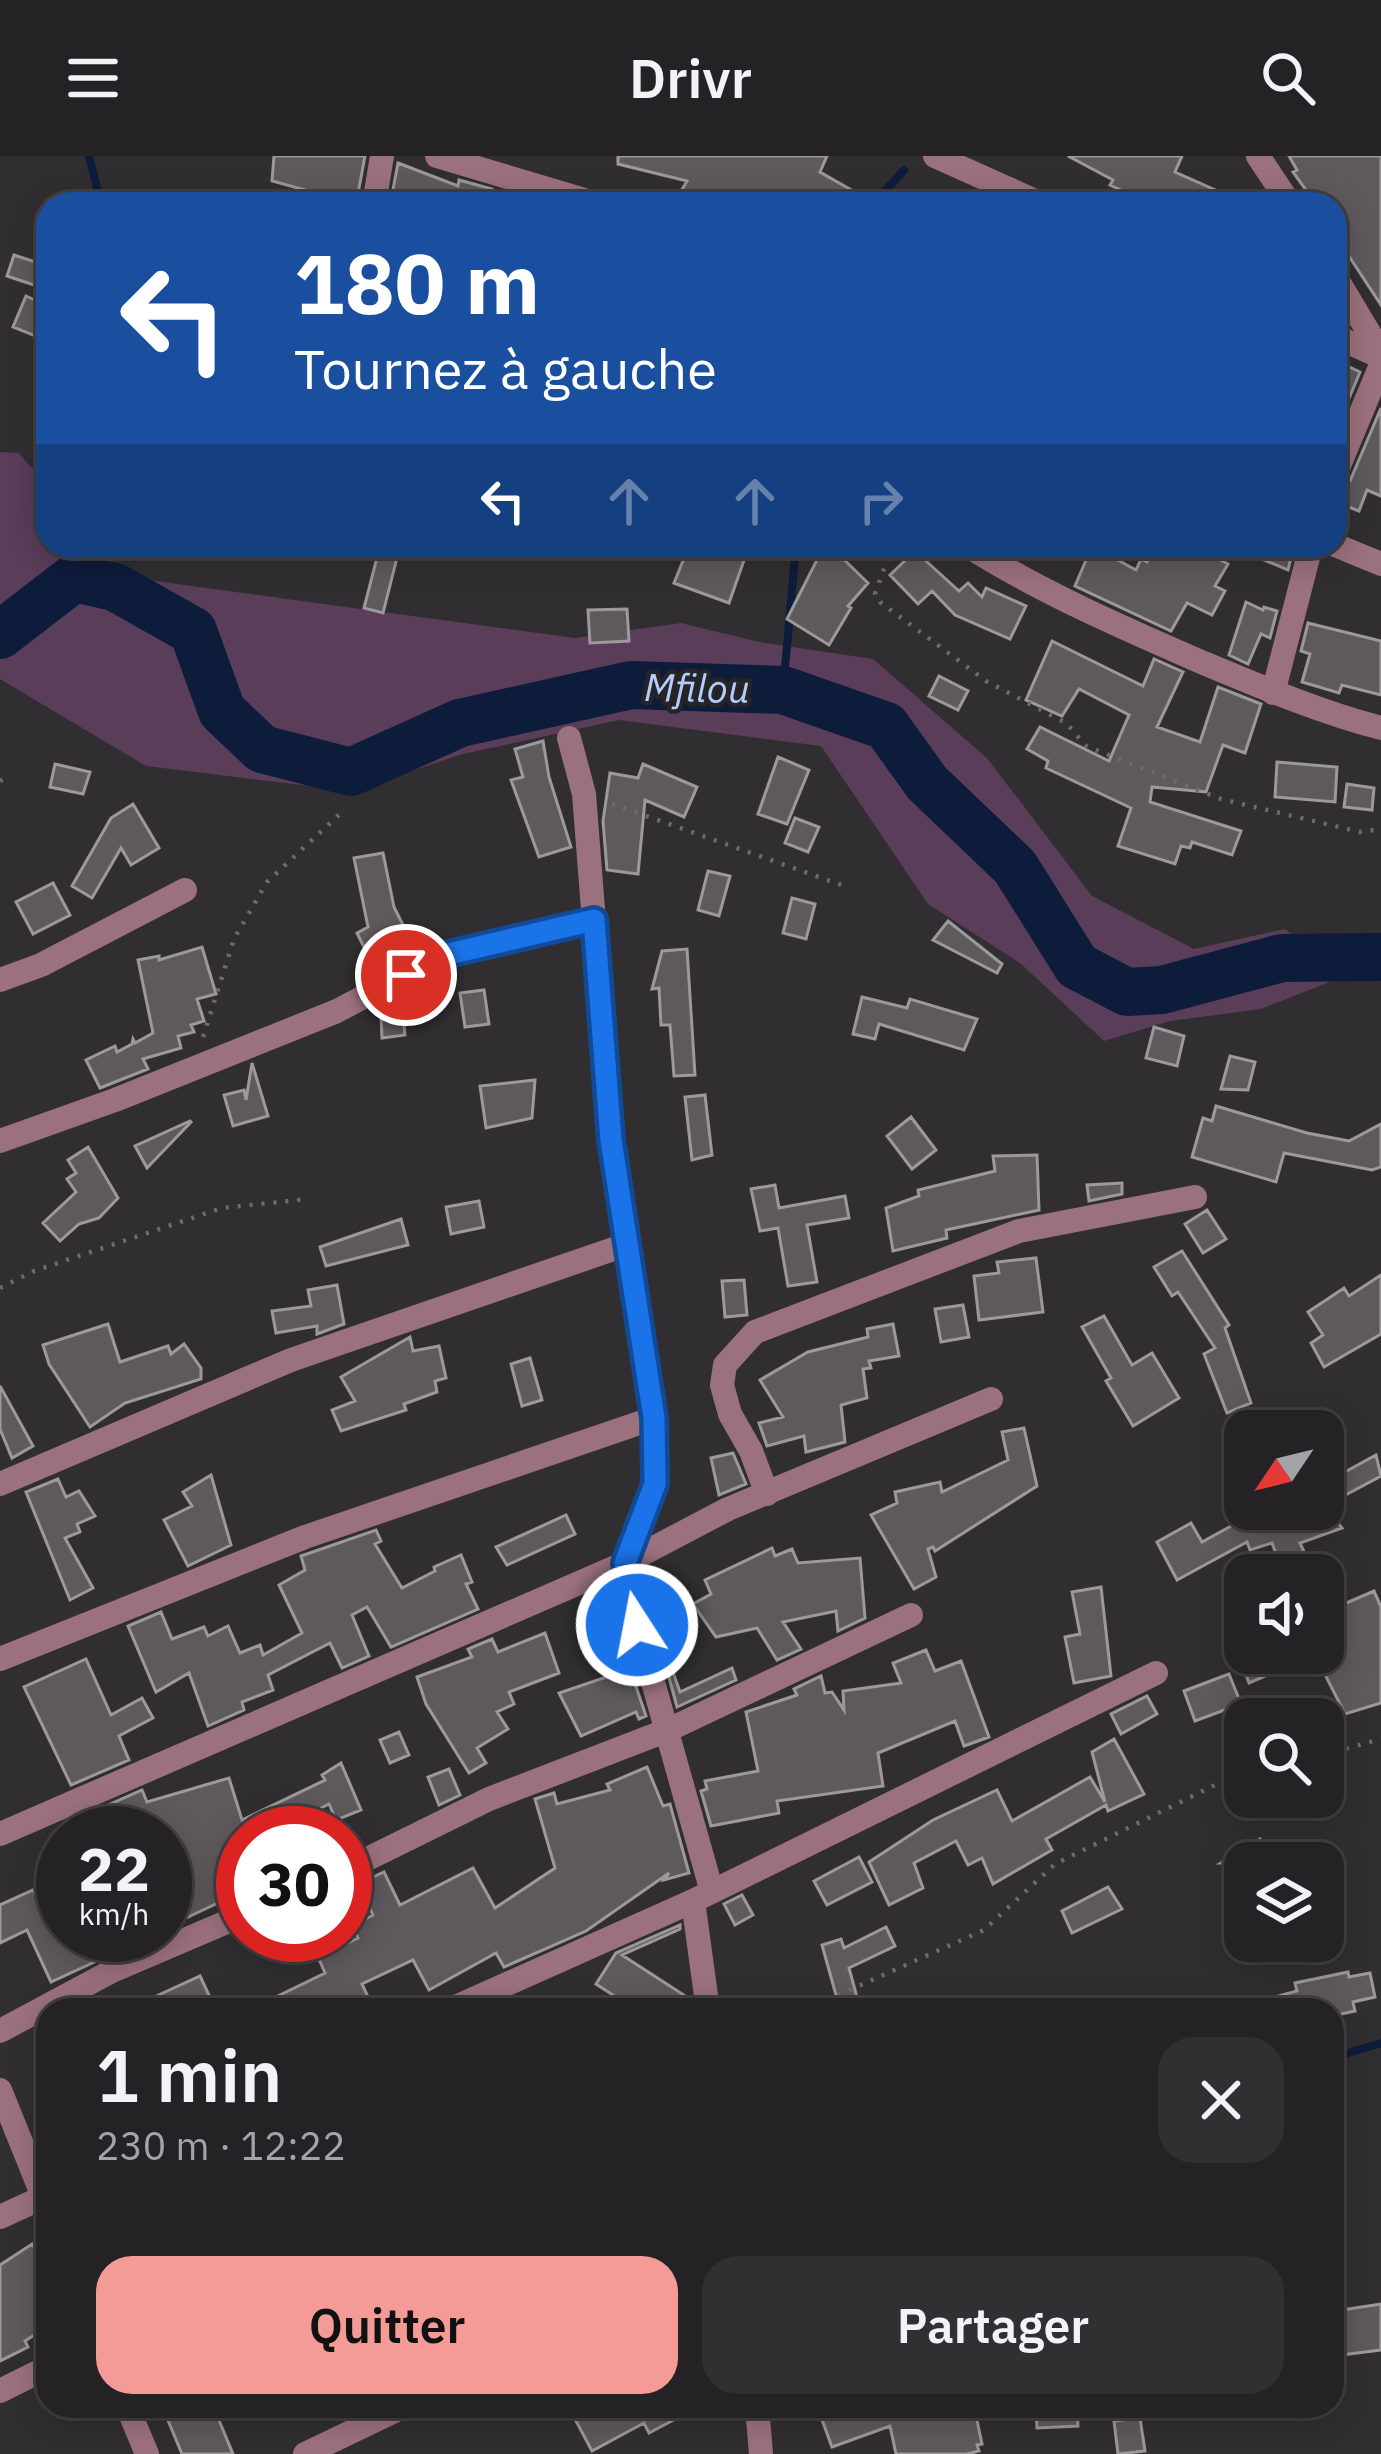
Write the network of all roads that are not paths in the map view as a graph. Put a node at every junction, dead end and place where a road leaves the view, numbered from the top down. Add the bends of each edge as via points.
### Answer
1 (382, 156) edge
2 (437, 156) edge
3 (935, 156) edge
4 (1258, 156) edge
5 (376, 192) edge
6 (558, 192) edge
7 (1015, 192) edge
8 (1282, 192) edge
9 (1347, 297) edge
10 (1347, 342) edge
11 (1381, 358) edge
12 (1347, 444) edge
13 (1347, 550) edge
14 (990, 558) edge
15 (1308, 558) edge
16 (1381, 564) edge
17 (1274, 693) junction
18 (1381, 728) edge
19 (569, 738) dead end
20 (184, 890) dead end
21 (594, 920) junction
22 (0, 980) edge
23 (0, 1141) edge
24 (1195, 1197) dead end
25 (626, 1245) junction
26 (991, 1399) dead end
27 (654, 1418) junction
28 (0, 1484) edge
29 (767, 1494) junction
30 (625, 1563) junction
31 (911, 1615) dead end
32 (0, 1659) edge
33 (1156, 1673) dead end
34 (668, 1730) junction
35 (0, 1834) edge
36 (372, 1857) edge
37 (702, 1896) junction
38 (216, 1927) edge
39 (62, 1998) edge
40 (476, 1998) edge
41 (707, 1998) edge
42 (36, 2012) edge
43 (0, 2031) edge
44 (0, 2090) edge
45 (36, 2176) edge
46 (36, 2204) edge
47 (0, 2217) edge
48 (36, 2373) edge
49 (0, 2391) edge
50 (133, 2418) edge
51 (380, 2418) edge
52 (758, 2418) edge
53 (147, 2454) edge
54 (305, 2454) edge
55 (761, 2454) edge

1 - 5 street
2 - 6 street
3 - 7 street
4 - 8 street
9 - 11 street
10 - 11 street
11 - 12 street
13 - 16 street
14 - 17 street via 1072,604
15 - 17 street
17 - 18 street
19 - 21 street via 584,794
20 - 22 street
21 - 23 street via 440,956 338,1011
21 - 25 street
24 - 29 street via 1018,1231 755,1332 725,1366 722,1385
25 - 27 street
25 - 28 street via 291,1360
26 - 29 street
27 - 30 street via 655,1484
27 - 32 street via 305,1538
29 - 30 street
30 - 34 street
30 - 35 street
31 - 34 street
33 - 37 street
34 - 36 street via 489,1799
34 - 37 street
37 - 40 street
37 - 41 street
38 - 39 street
42 - 43 street
44 - 45 street
46 - 47 street
48 - 49 street
50 - 53 street
51 - 54 street
52 - 55 street

